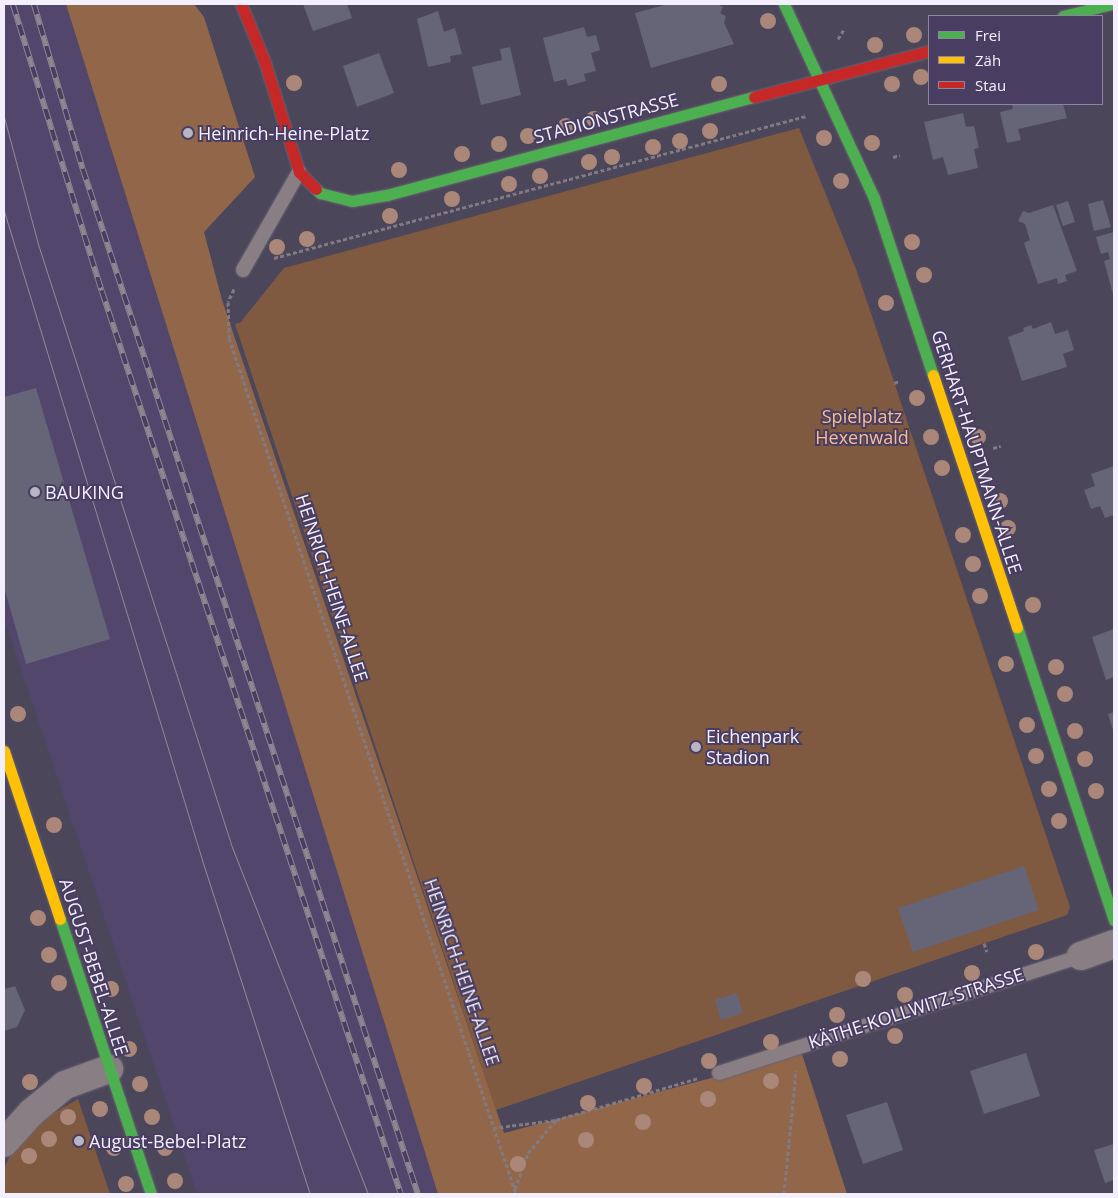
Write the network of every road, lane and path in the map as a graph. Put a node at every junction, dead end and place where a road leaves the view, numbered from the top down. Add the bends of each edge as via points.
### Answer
1 (241, 4) edge
2 (784, 4) edge
3 (1112, 4) edge
4 (1067, 15) edge
5 (844, 29) dead end
6 (838, 39) dead end
7 (928, 52) edge
8 (820, 80) junction
9 (834, 109) junction
10 (900, 155) dead end
11 (893, 157) dead end
12 (300, 172) junction
13 (255, 250) junction
14 (243, 270) joint
15 (900, 380) dead end
16 (894, 383) dead end
17 (1001, 446) dead end
18 (993, 448) dead end
19 (4, 752) edge
20 (1114, 920) edge
21 (984, 944) dead end
22 (1114, 944) edge
23 (987, 952) dead end
24 (1081, 956) joint
25 (799, 1046) junction
26 (110, 1070) junction
27 (718, 1072) joint
28 (556, 1120) junction
29 (493, 1128) junction
30 (4, 1143) edge
31 (516, 1192) edge
32 (151, 1194) edge
33 (784, 1194) edge

1 - 12 street via 264,60
2 - 8 street, GERHART-HAUPTMANN-ALLEE
3 - 4 street
5 - 6 path
7 - 8 street, STADIONSTRASSE
8 - 9 street, GERHART-HAUPTMANN-ALLEE
8 - 12 street, STADIONSTRASSE via 387,195 352,201 336,199 320,193
9 - 13 path via 277,259
9 - 20 street, GERHART-HAUPTMANN-ALLEE via 874,198
10 - 11 path
12 - 13 lane
13 - 14 lane
14 - 29 path, HEINRICH-HEINE-ALLEE via 228,302 229,338 379,791 447,980
15 - 16 path
17 - 18 path
19 - 26 street, AUGUST-BEBEL-ALLEE
21 - 23 path
22 - 24 street, KÄTHE-KOLLWITZ-STRASSE
24 - 25 lane, KÄTHE-KOLLWITZ-STRASSE
25 - 27 lane, KÄTHE-KOLLWITZ-STRASSE
25 - 33 path
26 - 30 street via 65,1086 31,1113
26 - 32 street, AUGUST-BEBEL-ALLEE
27 - 28 path
28 - 29 path
28 - 31 path via 528,1153
29 - 31 path, HEINRICH-HEINE-ALLEE

